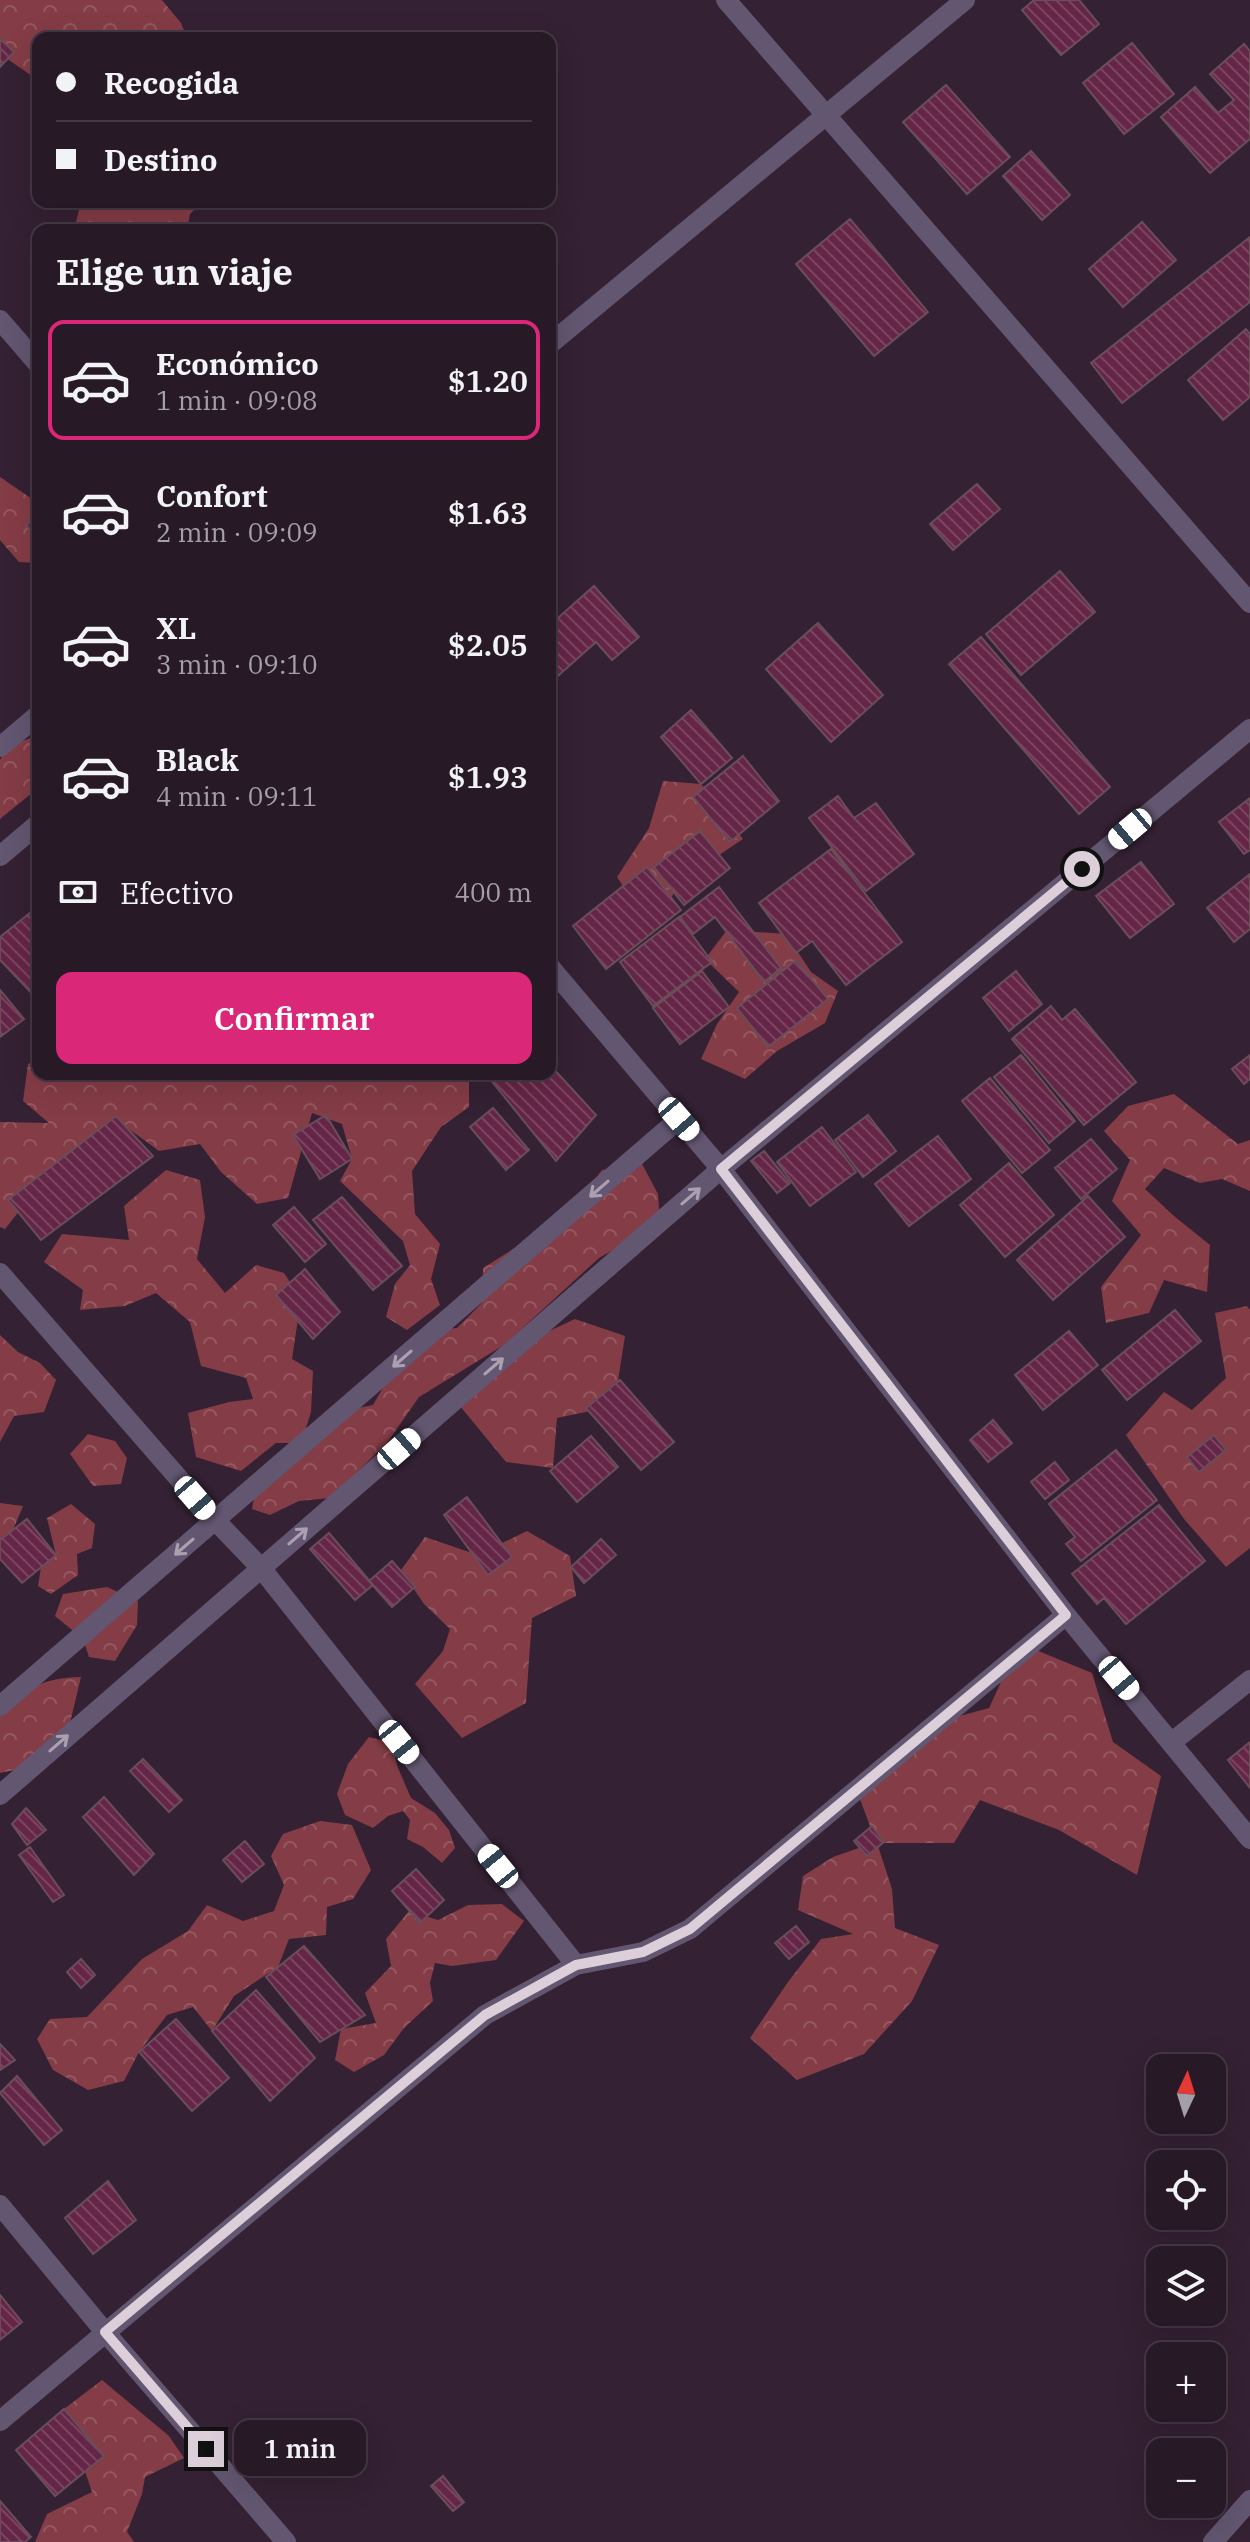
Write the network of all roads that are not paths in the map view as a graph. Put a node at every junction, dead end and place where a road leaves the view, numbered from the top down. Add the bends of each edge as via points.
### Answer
1 (726, 0) edge
2 (965, 0) edge
3 (826, 114) junction
4 (0, 320) edge
5 (556, 339) edge
6 (32, 357) edge
7 (1250, 603) edge
8 (32, 720) edge
9 (1250, 729) edge
10 (0, 747) edge
11 (32, 829) edge
12 (0, 856) edge
13 (556, 974) edge
14 (679, 1119) junction
15 (721, 1169) junction
16 (0, 1273) edge
17 (215, 1520) junction
18 (261, 1568) junction
19 (1066, 1615) junction
20 (1250, 1680) edge
21 (0, 1706) edge
22 (1172, 1742) junction
23 (0, 1795) edge
24 (1250, 1839) edge
25 (576, 1965) junction
26 (0, 2205) edge
27 (105, 2332) junction
28 (0, 2421) edge
29 (1250, 2500) edge
30 (286, 2542) edge
31 (1213, 2542) edge

1 - 3 street
2 - 3 street
3 - 5 street
3 - 7 street
4 - 6 street
8 - 10 street
9 - 15 street
11 - 12 street
13 - 14 street
14 - 15 street
14 -> 17 street
18 -> 15 street
15 - 19 street
16 - 17 street
17 - 18 street
17 -> 21 street
23 -> 18 street
18 - 25 street
19 - 22 street
19 - 25 street via 690,1929 643,1952
20 - 22 street
22 - 24 street
25 - 27 street via 485,2015
26 - 27 street
27 - 28 street
27 - 30 street
29 - 31 street

